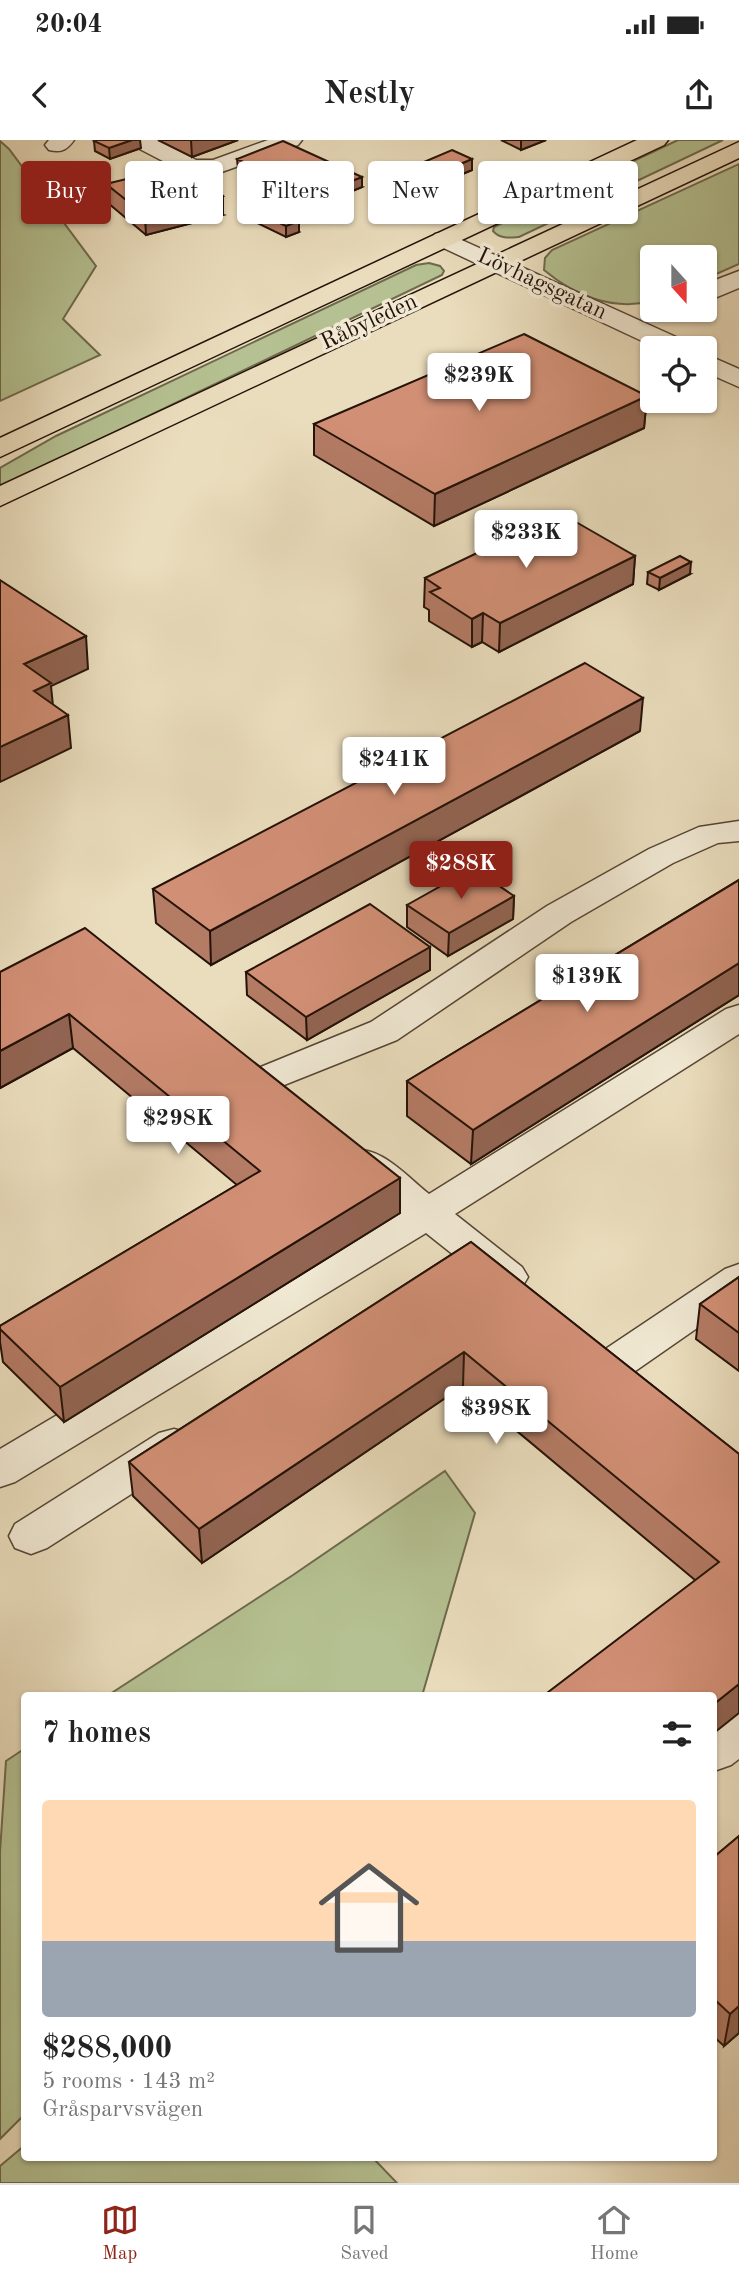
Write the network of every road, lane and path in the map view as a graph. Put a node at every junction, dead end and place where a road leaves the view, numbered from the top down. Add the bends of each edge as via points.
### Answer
1 (140, 140) edge
2 (290, 140) edge
3 (656, 140) edge
4 (739, 149) edge
5 (444, 239) junction
6 (495, 262) junction
7 (739, 279) edge
8 (718, 289) edge
9 (645, 322) edge
10 (635, 327) junction
11 (653, 336) edge
12 (717, 368) edge
13 (739, 379) edge
14 (0, 449) edge
15 (0, 497) edge
16 (739, 831) edge
17 (739, 1017) edge
18 (229, 1057) edge
19 (259, 1082) junction
20 (292, 1107) edge
21 (337, 1141) edge
22 (428, 1213) junction
23 (477, 1252) junction
24 (441, 1274) edge
25 (739, 1279) edge
26 (541, 1303) edge
27 (584, 1338) edge
28 (616, 1363) junction
29 (647, 1388) edge
30 (207, 1424) edge
31 (0, 1470) edge
32 (31, 1536) dead end
33 (739, 1731) edge
34 (717, 1749) edge

1 - 2 street via 192,167 216,167
3 - 5 main road, Råbyleden
4 - 6 main road, Råbyleden
5 - 6 street, Lövhagsgatan
5 - 14 main road, Råbyleden
6 - 10 street, Lövhagsgatan
6 - 15 main road, Råbyleden
7 - 8 street
9 - 10 street
10 - 11 street, Lövhagsgatan
12 - 13 street
16 - 19 street via 711,834 661,856 559,914 384,1031
17 - 22 street
18 - 19 street
19 - 20 street
21 - 22 street
22 - 23 street
22 - 31 street
23 - 24 street
23 - 26 street
25 - 28 street
27 - 28 street
28 - 29 street
30 - 32 street
33 - 34 street

